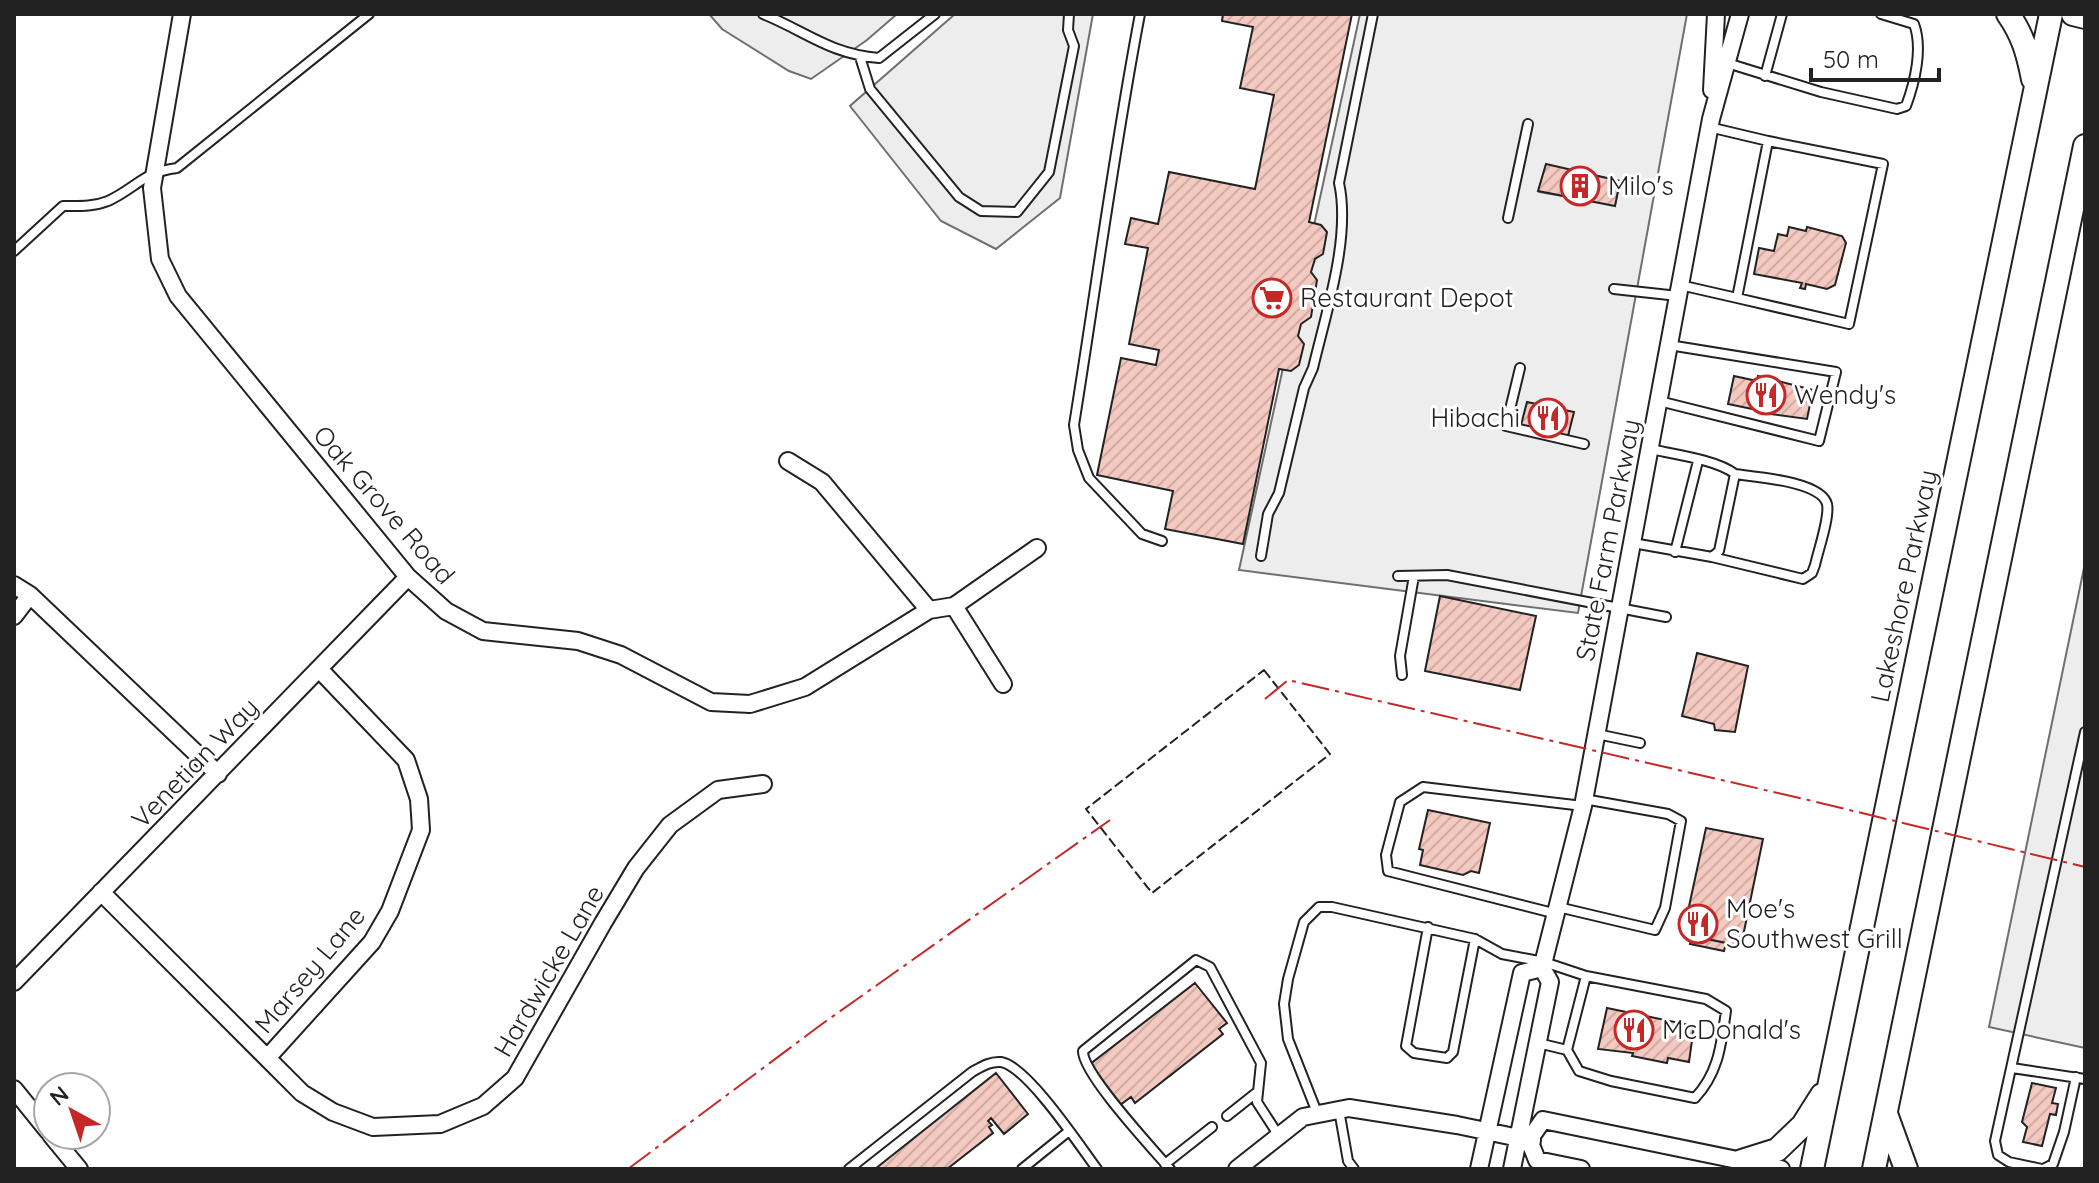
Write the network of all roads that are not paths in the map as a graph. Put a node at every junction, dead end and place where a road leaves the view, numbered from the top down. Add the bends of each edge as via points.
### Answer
1 (182, 14) edge
2 (369, 14) edge
3 (763, 14) edge
4 (935, 14) edge
5 (1069, 14) edge
6 (1140, 14) edge
7 (1373, 14) edge
8 (1716, 14) edge
9 (1740, 14) edge
10 (1782, 14) edge
11 (1881, 14) edge
12 (2008, 14) edge
13 (2051, 14) edge
14 (2073, 14) edge
15 (2085, 17) edge
16 (860, 57) junction
17 (1726, 62) junction
18 (1765, 76) junction
19 (2035, 91) junction
20 (1710, 123) junction
21 (1528, 124) dead end
22 (1768, 141) junction
23 (2085, 146) edge
24 (155, 171) junction
25 (1508, 218) dead end
26 (14, 251) edge
27 (1614, 289) dead end
28 (1679, 290) junction
29 (1737, 298) junction
30 (1669, 345) junction
31 (1520, 368) dead end
32 (1658, 401) junction
33 (1584, 444) dead end
34 (1650, 448) junction
35 (788, 461) dead end
36 (1698, 461) junction
37 (1735, 474) junction
38 (1162, 541) dead end
39 (1632, 543) junction
40 (1037, 548) dead end
41 (1675, 552) junction
42 (1261, 556) dead end
43 (1712, 557) junction
44 (1398, 576) dead end
45 (1414, 576) junction
46 (408, 577) junction
47 (14, 585) edge
48 (30, 595) junction
49 (954, 606) junction
50 (1620, 608) junction
51 (929, 610) junction
52 (14, 616) edge
53 (1666, 617) dead end
54 (320, 670) junction
55 (1402, 675) dead end
56 (1003, 684) dead end
57 (2085, 732) edge
58 (1596, 734) junction
59 (1640, 743) dead end
60 (218, 774) junction
61 (763, 784) dead end
62 (1583, 802) junction
63 (101, 892) junction
64 (1557, 910) junction
65 (1428, 927) junction
66 (1475, 939) junction
67 (1543, 965) junction
68 (1586, 976) junction
69 (14, 982) edge
70 (1538, 1043) junction
71 (1567, 1050) junction
72 (268, 1057) junction
73 (2012, 1068) junction
74 (2080, 1078) edge
75 (1829, 1083) junction
76 (14, 1089) edge
77 (1256, 1093) junction
78 (1339, 1110) junction
79 (32, 1111) edge
80 (1885, 1112) junction
81 (1318, 1115) junction
82 (1227, 1116) dead end
83 (1212, 1127) dead end
84 (1069, 1131) junction
85 (1487, 1131) junction
86 (1279, 1136) junction
87 (1524, 1139) junction
88 (64, 1151) edge
89 (1742, 1161) junction
90 (1168, 1166) edge
91 (79, 1169) edge
92 (849, 1169) edge
93 (1022, 1169) edge
94 (1097, 1169) edge
95 (1237, 1169) edge
96 (1354, 1169) edge
97 (1479, 1169) edge
98 (1512, 1169) edge
99 (1581, 1169) edge
100 (1781, 1169) edge
101 (1812, 1169) edge
102 (1874, 1169) edge
103 (1906, 1169) edge
104 (2043, 1169) edge

1 - 24 street, Oak Grove Road
2 - 24 lane via 177,168
3 - 16 lane
4 - 16 lane via 879,58
5 - 16 lane via 1074,46 1049,172 1017,212 981,211 959,197 870,89
6 - 38 lane via 1074,425 1089,478 1142,534
7 - 42 lane via 1339,183 1344,232
8 - 20 street, State Farm Parkway
9 - 17 street, State Farm Parkway
10 - 18 lane
11 - 18 lane via 1914,24 1919,37 1906,106 1897,109
12 - 19 main road via 2027,48
13 - 19 main road, Lakeshore Parkway
14 - 15 main road
17 - 18 lane
17 - 20 street, State Farm Parkway
19 - 75 main road, Lakeshore Parkway
20 - 22 lane
20 - 28 street, State Farm Parkway
21 - 25 lane
22 - 29 lane
22 - 29 lane via 1883,164 1849,324
23 - 80 main road
24 - 26 lane via 109,200 63,206
24 - 46 street, Oak Grove Road via 160,259 178,296
27 - 28 lane
28 - 29 lane
28 - 30 street, State Farm Parkway
30 - 32 street, State Farm Parkway
30 - 32 lane via 1836,372 1819,441
31 - 33 lane via 1506,426
32 - 34 street, State Farm Parkway
34 - 36 lane
34 - 39 street, State Farm Parkway
35 - 51 street via 822,482
36 - 37 lane
36 - 41 lane
37 - 43 lane via 1719,551
37 - 43 lane via 1803,485 1822,497 1827,507 1815,565 1803,579
39 - 41 lane
39 - 50 street, State Farm Parkway
40 - 49 street, Oak Grove Road
41 - 43 lane
44 - 45 lane
45 - 50 lane via 1447,575
45 - 55 lane via 1400,656
46 - 51 street, Oak Grove Road via 446,611 483,631 578,641 621,655 711,702 750,704 805,687
46 - 54 street, Venetian Way
47 - 48 street
48 - 52 street
48 - 60 street
49 - 51 street, Oak Grove Road
49 - 56 street
50 - 53 lane
50 - 58 street, State Farm Parkway
54 - 60 street, Venetian Way
54 - 72 street, Marsey Lane via 406,760 419,799 421,830 390,911 372,942
57 - 73 lane
58 - 59 lane
58 - 62 street, State Farm Parkway
60 - 63 street, Venetian Way
61 - 72 street, Hardwicke Lane via 718,790 670,825 636,868 515,1078 483,1106 440,1124 373,1127 302,1093
62 - 64 street, State Farm Parkway
62 - 64 lane via 1668,814 1681,821 1665,908 1655,930
62 - 64 lane via 1423,787 1400,802 1386,855 1388,871
63 - 69 street, Venetian Way
63 - 72 street, Hardwicke Lane
64 - 67 street, State Farm Parkway
65 - 66 lane
65 - 66 lane via 1406,1046 1414,1053 1447,1058 1453,1052
65 - 81 lane via 1332,907 1319,907 1304,922 1284,1004 1288,1039
66 - 67 lane via 1502,954
67 - 68 lane
67 - 70 street, State Farm Parkway via 1550,982
67 - 85 street via 1522,973
68 - 71 lane
68 - 71 lane via 1706,999 1726,1011 1721,1044 1710,1082 1695,1098 1579,1071
70 - 71 lane
70 - 87 street, State Farm Parkway
73 - 74 lane
73 - 104 lane via 1995,1141 1998,1155
74 - 104 lane via 2053,1164
75 - 89 main road via 1803,1125 1777,1150
75 - 101 main road, Lakeshore Parkway
76 - 79 street
77 - 82 lane
77 - 86 lane via 1260,1109
77 - 90 lane via 1261,1063 1210,967 1196,960 1083,1051 1085,1065
78 - 81 street
78 - 85 street
78 - 96 lane
80 - 102 main road
80 - 103 main road
81 - 86 street via 1303,1117
83 - 90 lane
84 - 92 lane via 1022,1074 1003,1062 989,1063
84 - 93 lane
84 - 94 lane
85 - 87 street
85 - 97 street
86 - 95 street
87 - 89 street via 1543,1120
87 - 98 street, State Farm Parkway
87 - 99 street via 1537,1160
88 - 91 street
89 - 100 street

